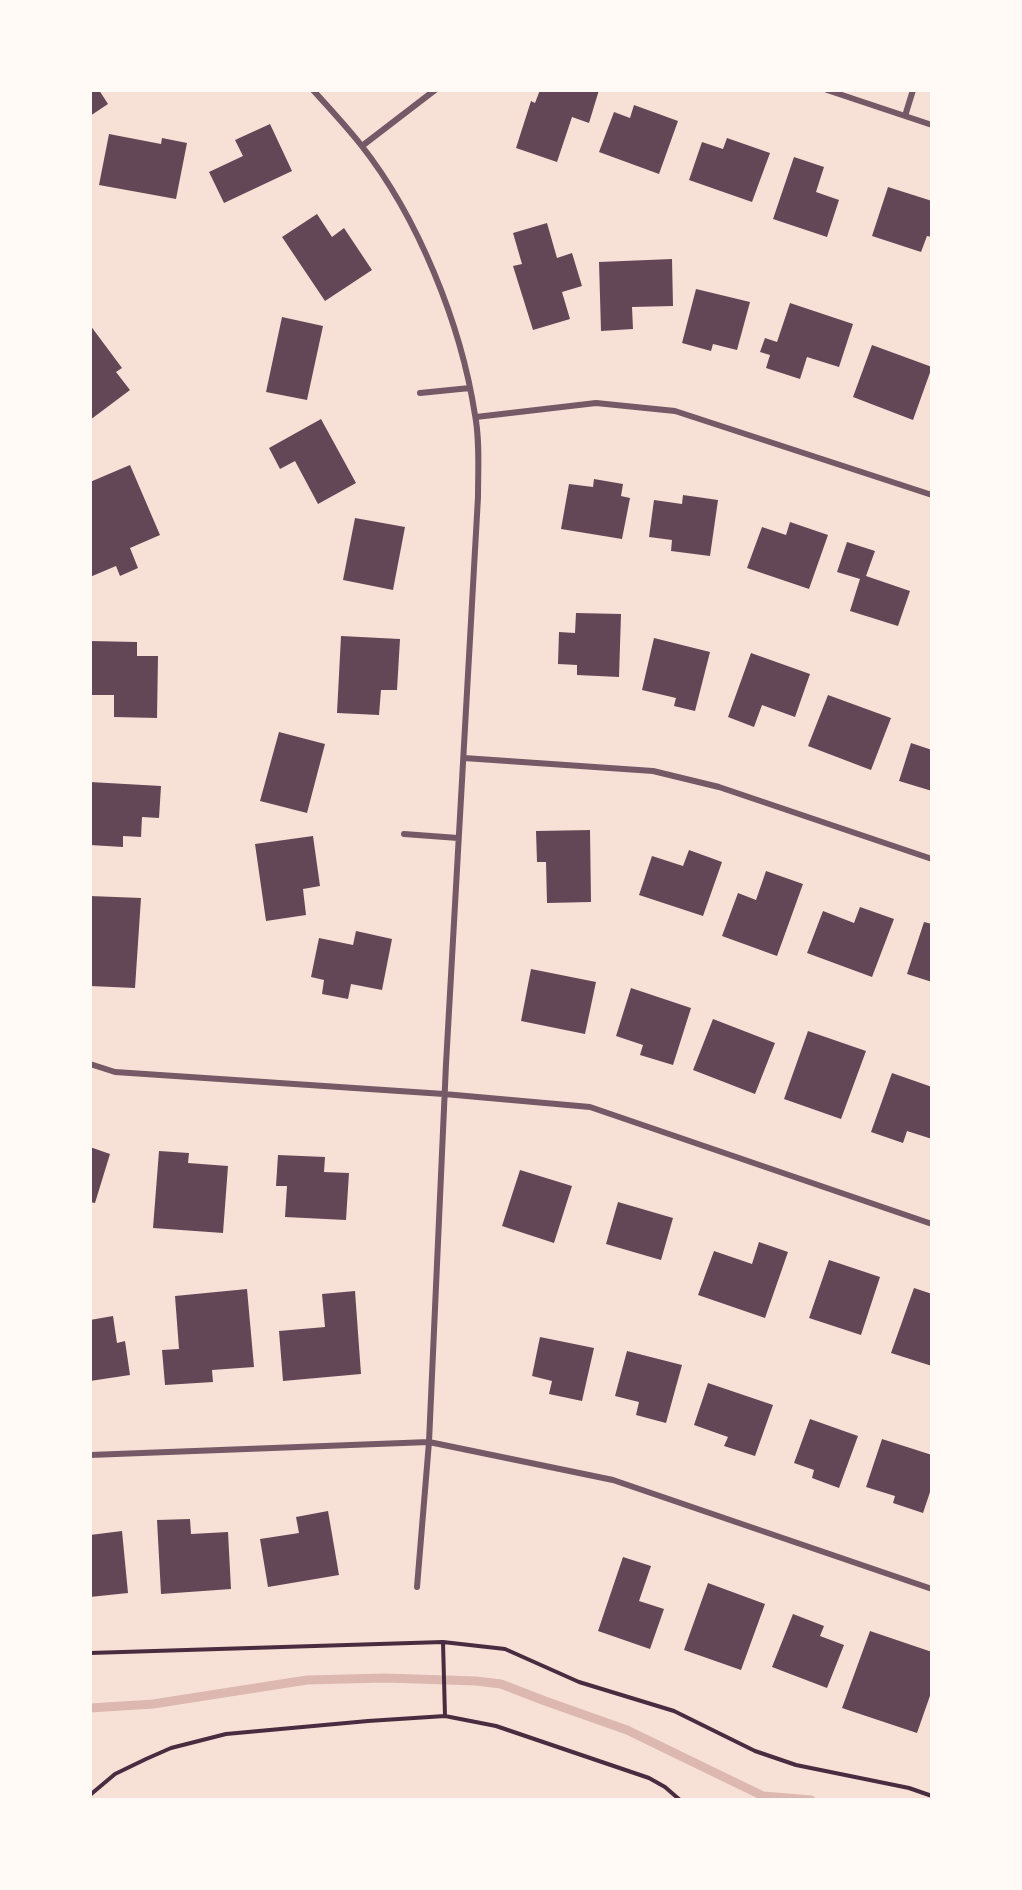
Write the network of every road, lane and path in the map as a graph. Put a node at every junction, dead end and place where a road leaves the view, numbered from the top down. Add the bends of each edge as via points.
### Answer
1 (313, 90) edge
2 (435, 90) edge
3 (826, 90) edge
4 (913, 90) edge
5 (905, 116) junction
6 (932, 125) edge
7 (362, 146) junction
8 (470, 388) junction
9 (420, 393) dead end
10 (476, 417) junction
11 (932, 495) edge
12 (464, 758) junction
13 (404, 834) dead end
14 (458, 838) junction
15 (932, 859) edge
16 (90, 1064) edge
17 (444, 1094) junction
18 (932, 1224) edge
19 (429, 1442) junction
20 (90, 1455) edge
21 (417, 1587) dead end
22 (932, 1589) edge
23 (443, 1642) junction
24 (90, 1653) edge
25 (445, 1716) junction
26 (90, 1795) edge
27 (932, 1796) edge
28 (680, 1800) edge

1 - 7 street
2 - 7 street
3 - 5 street
4 - 5 street
5 - 6 street
7 - 8 street via 403,207 445,297
8 - 9 street
8 - 10 street
10 - 11 street via 596,403 675,411
10 - 12 street via 478,496
12 - 14 street
12 - 15 street via 653,771 719,787
13 - 14 street
14 - 17 street
16 - 17 street via 116,1072
17 - 18 street via 590,1107
17 - 19 street
19 - 20 street
19 - 21 street
19 - 22 street via 613,1480
23 - 24 path
23 - 25 path
23 - 27 path via 505,1649 579,1682 674,1711 755,1751
25 - 26 path via 226,1734 171,1748 146,1759 115,1774
25 - 28 path via 496,1726 650,1778

